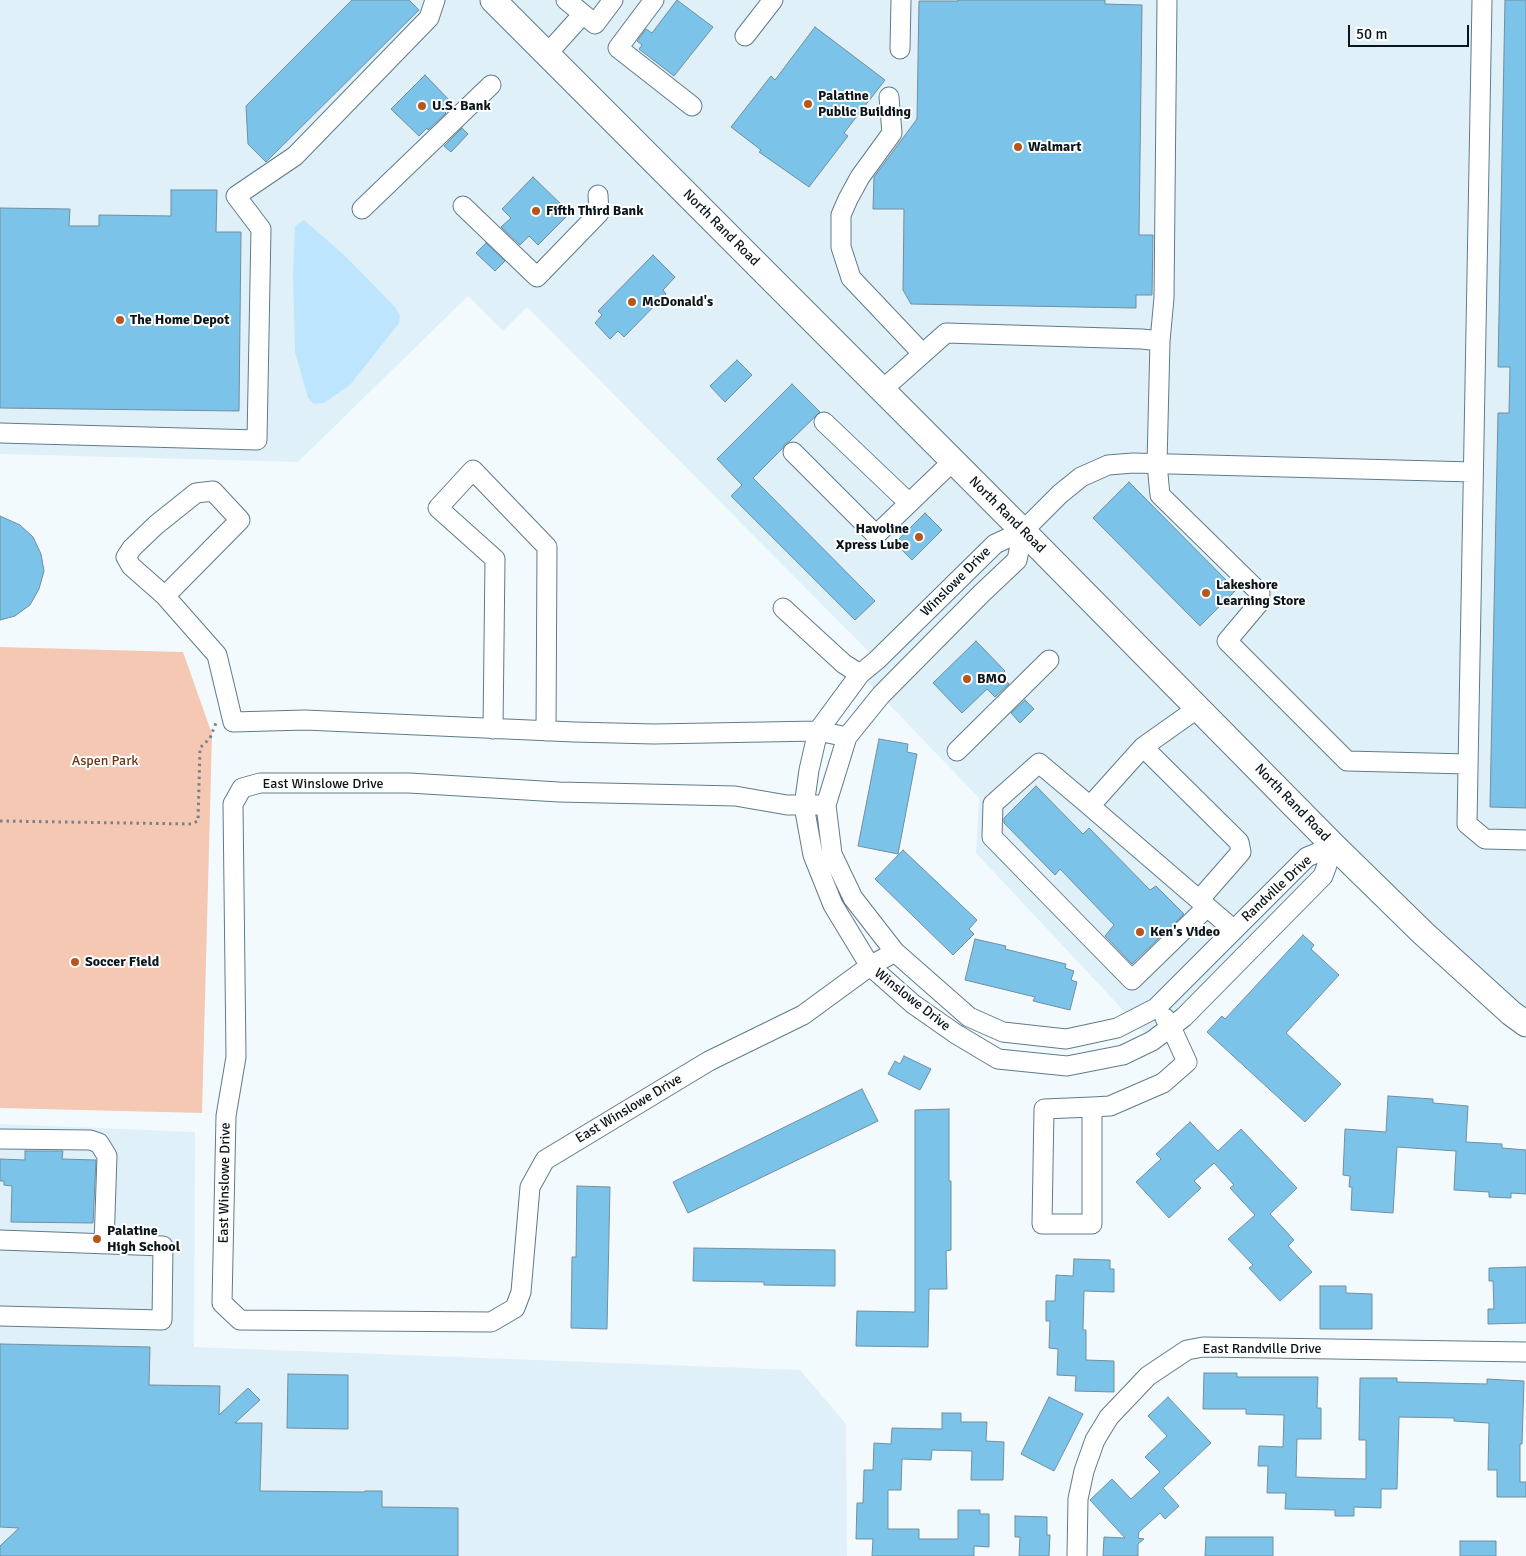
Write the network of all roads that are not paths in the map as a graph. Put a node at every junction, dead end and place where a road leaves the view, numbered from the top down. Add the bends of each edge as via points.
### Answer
1 (435, 0) edge
2 (493, 0) edge
3 (566, 0) edge
4 (613, 0) edge
5 (654, 0) edge
6 (773, 0) edge
7 (901, 0) edge
8 (1167, 0) edge
9 (1482, 0) edge
10 (583, 14) junction
11 (745, 36) dead end
12 (900, 49) dead end
13 (547, 54) junction
14 (491, 85) dead end
15 (889, 97) dead end
16 (692, 106) dead end
17 (598, 195) dead end
18 (463, 206) dead end
19 (362, 209) dead end
20 (1160, 341) junction
21 (922, 353) junction
22 (882, 390) junction
23 (824, 422) dead end
24 (0, 433) edge
25 (793, 452) dead end
26 (953, 461) junction
27 (1157, 464) junction
28 (1473, 472) junction
29 (908, 503) junction
30 (1023, 531) junction
31 (165, 596) junction
32 (783, 608) dead end
33 (1050, 660) dead end
34 (860, 674) junction
35 (1198, 708) junction
36 (493, 729) junction
37 (546, 731) junction
38 (818, 731) junction
39 (847, 737) junction
40 (1143, 747) junction
41 (957, 751) dead end
42 (1468, 764) junction
43 (826, 805) junction
44 (804, 806) junction
45 (1090, 806) junction
46 (1526, 840) edge
47 (1334, 846) junction
48 (1203, 904) junction
49 (1234, 930) junction
50 (895, 952) junction
51 (870, 966) junction
52 (1156, 1008) junction
53 (1526, 1024) edge
54 (1171, 1027) junction
55 (1003, 1032) joint
56 (998, 1059) joint
57 (1092, 1107) junction
58 (0, 1139) edge
59 (0, 1240) edge
60 (104, 1244) junction
61 (0, 1316) edge
62 (1526, 1352) edge
63 (1077, 1556) edge

1 - 24 street via 428,18 295,156 236,196 261,229 258,440
2 - 13 main road, North Rand Road
3 - 10 street
4 - 10 street via 595,24
5 - 16 street via 618,48
6 - 11 street
7 - 12 street
8 - 20 street via 1164,298
9 - 28 street
10 - 13 street
13 - 22 main road, North Rand Road
14 - 19 street
15 - 21 street via 892,133 848,199 841,215 841,247 852,278
17 - 18 street via 599,213 537,277
20 - 21 street via 946,334
20 - 27 street
21 - 22 street
22 - 26 main road, North Rand Road
23 - 29 street
25 - 29 street via 872,532 878,532
26 - 29 street
26 - 30 main road, North Rand Road
27 - 28 street
27 - 30 street via 1108,465 1081,476
27 - 42 street via 1160,495 1260,593 1260,603 1226,641 1347,761
28 - 42 street
30 - 34 street, Winslowe Drive via 995,544
30 - 35 main road, North Rand Road
30 - 39 street, Winslowe Drive via 1017,560 880,694
31 - 31 street via 240,520 213,491 196,493 156,525 126,557 131,566
31 - 36 street via 217,655 232,722 305,720
32 - 34 street via 844,664
33 - 41 street
34 - 38 street, Winslowe Drive
35 - 40 street
35 - 47 main road, North Rand Road
36 - 37 street
36 - 37 street via 495,559 438,508 473,470 547,547
37 - 38 street via 654,734
38 - 39 street
38 - 44 street, Winslowe Drive
39 - 43 street, Winslowe Drive
40 - 45 street
40 - 48 street via 1239,842 1241,852
42 - 46 street via 1467,824 1485,839
43 - 44 street, East Winslowe Drive
43 - 50 street, Winslowe Drive via 832,854 852,898
44 - 51 street, Winslowe Drive via 813,855 833,905
44 - 51 street, East Winslowe Drive via 735,796 560,792 409,783 260,783 242,788 233,804 236,1057 226,1116 222,1303 240,1320 491,1322 515,1308 522,1292 530,1186 545,1160 710,1060 803,1015
45 - 48 street
45 - 48 street via 1039,763 993,804 992,837 1132,980
47 - 49 street, Randville Drive via 1307,857
47 - 53 main road, North Rand Road via 1423,933
47 - 54 street, Randville Drive via 1323,876
48 - 49 street
49 - 52 street, Randville Drive
50 - 51 street, East Winslowe Drive
50 - 55 street, Winslowe Drive via 969,1017
51 - 56 street, Winslowe Drive via 913,1004
52 - 54 street
52 - 55 street, Randville Drive via 1117,1028 1066,1039
54 - 56 street, Randville Drive via 1152,1041 1123,1055 1067,1066
54 - 57 street via 1187,1062 1163,1083 1110,1106
57 - 57 street via 1044,1109 1042,1224 1092,1224
58 - 60 street via 90,1140 99,1143 107,1156
59 - 60 street
60 - 61 street via 163,1246 162,1320
62 - 63 street, East Randville Drive via 1203,1347 1187,1350 1148,1376 1109,1417 1095,1440 1078,1499

